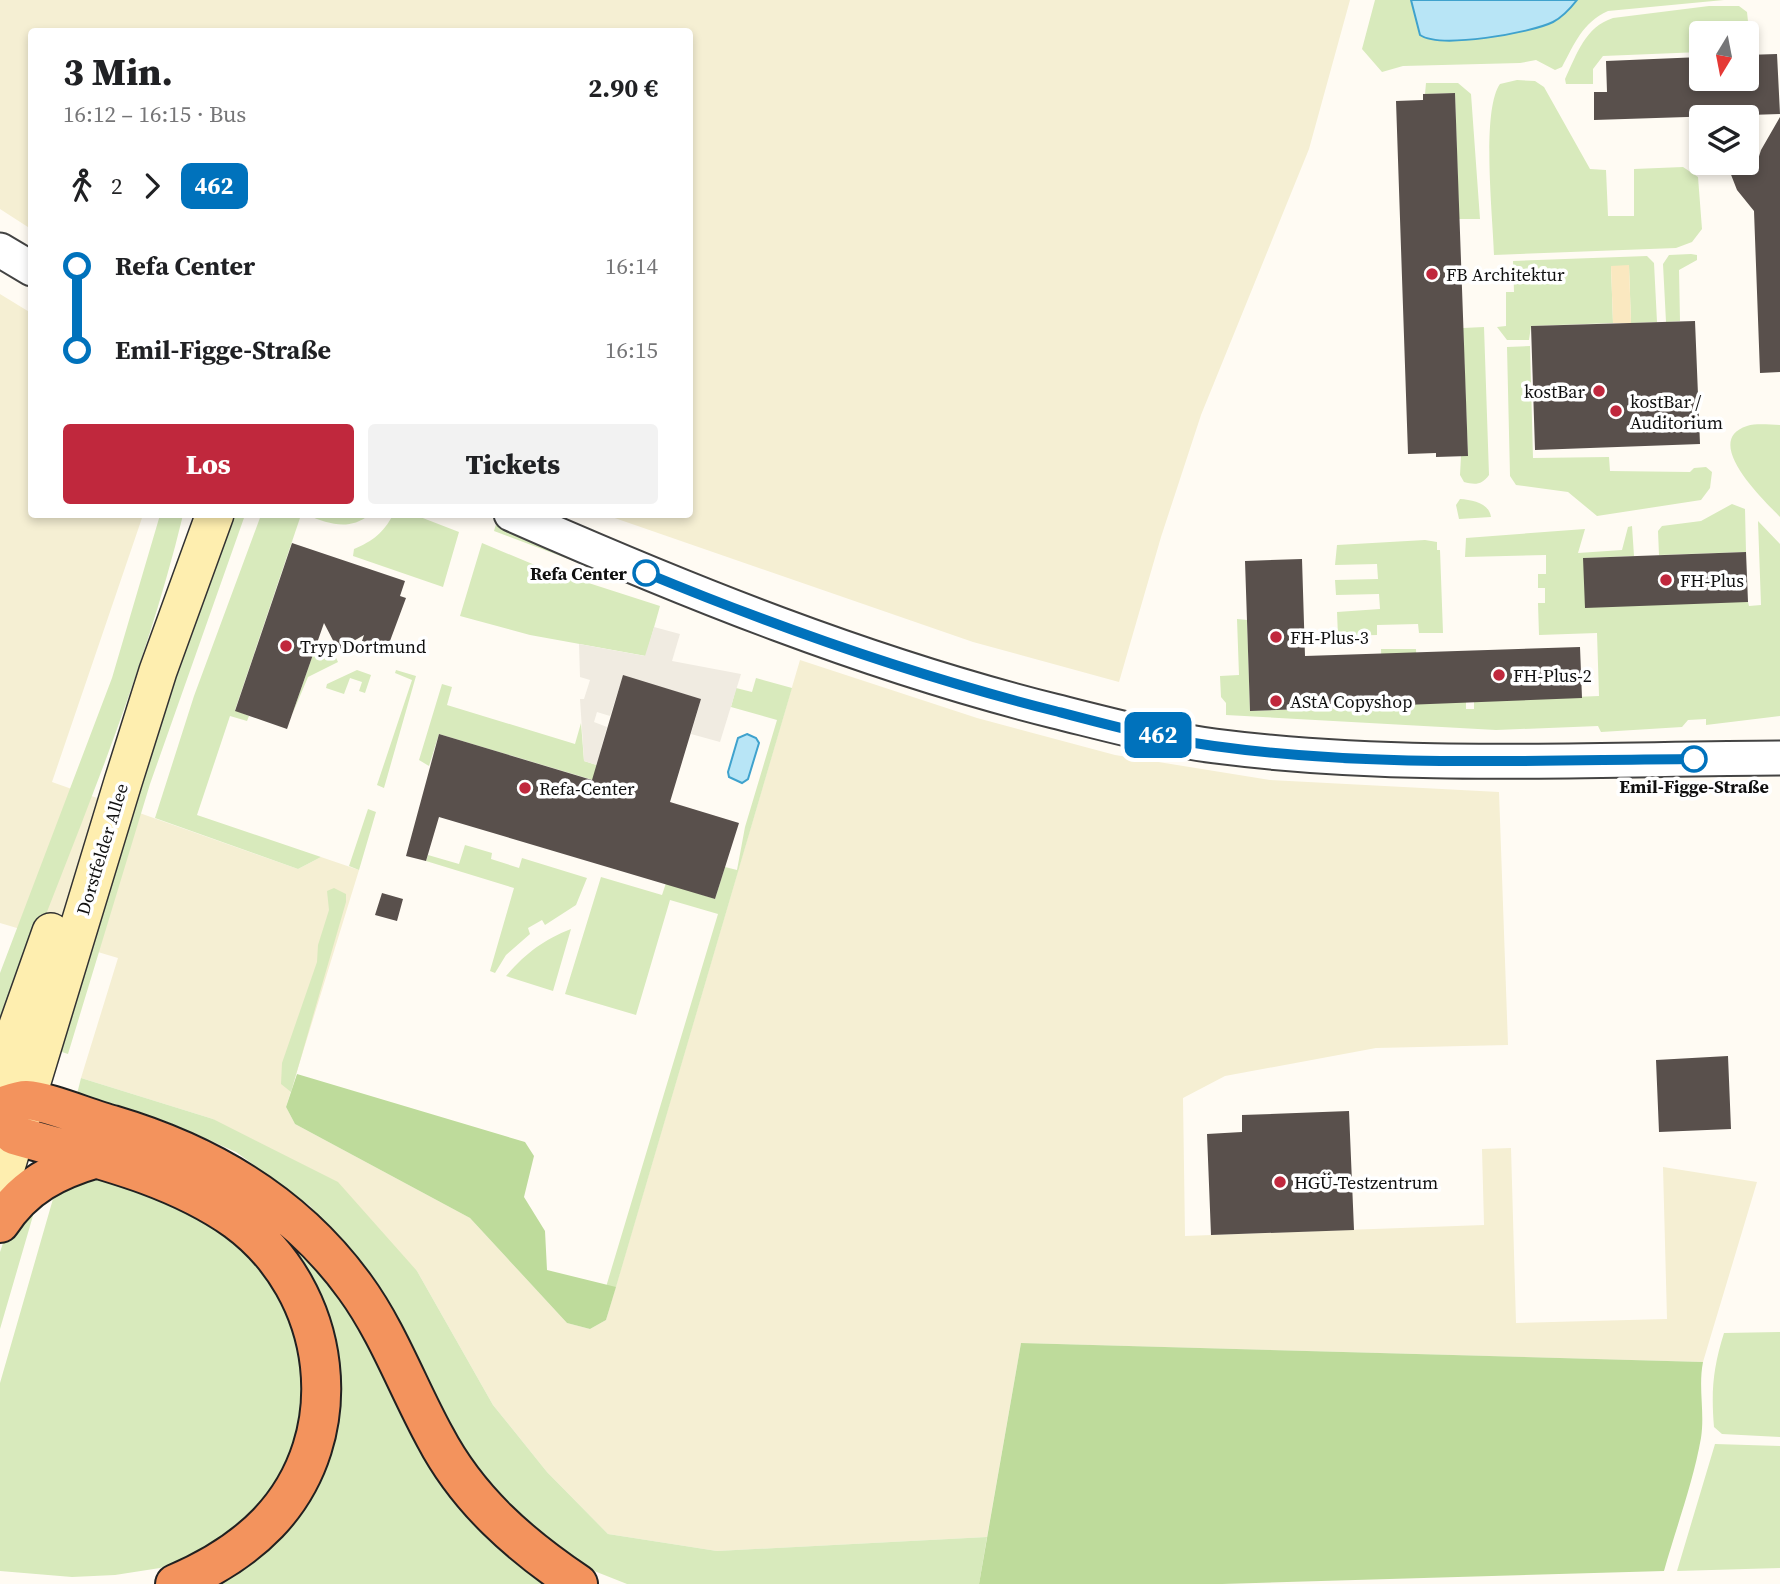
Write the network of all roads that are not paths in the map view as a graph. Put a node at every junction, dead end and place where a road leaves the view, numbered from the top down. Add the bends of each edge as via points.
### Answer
1 (0, 250) edge
2 (28, 266) edge
3 (190, 518) edge
4 (214, 518) edge
5 (519, 518) edge
6 (1780, 758) edge
7 (8, 1108) edge
8 (97, 1158) junction
9 (0, 1187) edge
10 (0, 1223) edge
11 (175, 1584) edge
12 (578, 1584) edge

1 - 2 street
3 - 7 main road, Dorstfelder Allee
4 - 7 main road, Dorstfelder Allee
5 - 6 street via 682,588 862,654 1014,701 1213,746 1325,757 1510,762
7 - 8 highway
7 - 9 main road, Dorstfelder Allee
7 - 12 highway via 149,1136 212,1164 295,1218 357,1289 436,1440 464,1482 519,1541
8 - 10 highway via 69,1166 27,1189
8 - 11 highway via 169,1183 236,1221 268,1250 297,1287 318,1342 323,1373 317,1431 288,1497 268,1524 240,1547

